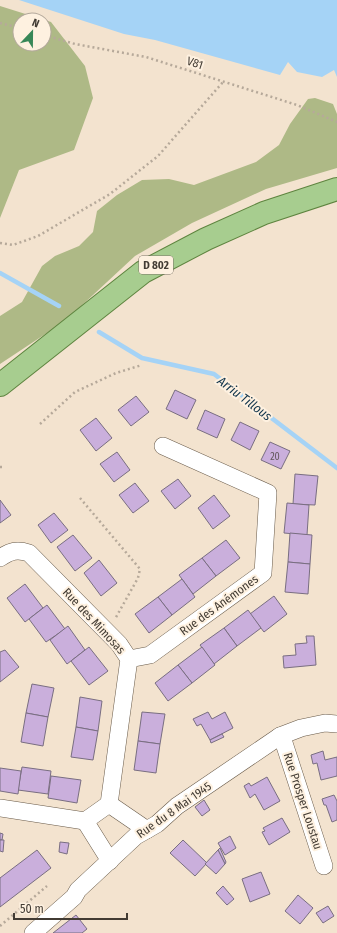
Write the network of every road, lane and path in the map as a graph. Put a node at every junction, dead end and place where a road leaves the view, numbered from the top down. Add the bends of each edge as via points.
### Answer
1 (0, 23) edge
2 (12, 26) edge
3 (52, 37) edge
4 (223, 82) junction
5 (337, 122) edge
6 (337, 189) edge
7 (0, 243) edge
8 (142, 365) dead end
9 (0, 385) edge
10 (40, 424) dead end
11 (163, 446) dead end
12 (80, 498) dead end
13 (0, 558) edge
14 (108, 633) junction
15 (129, 659) junction
16 (337, 724) edge
17 (280, 736) junction
18 (108, 804) junction
19 (0, 808) edge
20 (85, 821) junction
21 (147, 830) junction
22 (110, 861) junction
23 (324, 866) dead end
24 (47, 886) dead end
25 (0, 926) edge
26 (33, 933) edge

1 - 2 path
3 - 4 path, V81 via 146,57
4 - 5 path, V81 via 297,105
4 - 7 path via 158,156 110,194 38,236 13,246
6 - 9 main road, D 802 via 264,213 206,239 143,272
8 - 10 path via 116,373 75,392
11 - 15 street, Rue des Anémones via 268,493 263,573 150,655
12 - 14 path via 140,569 138,578
13 - 14 street, Rue des Mimosas via 19,550 29,553
14 - 15 street, Rue des Mimosas
15 - 18 street, Rue des Mimosas
16 - 17 street, Rue du 8 Mai 1945 via 324,723
17 - 21 street, Rue du 8 Mai 1945 via 177,806
17 - 23 street, Rue Prosper Loustau
18 - 20 street
18 - 21 street
19 - 20 street
20 - 22 street
21 - 22 street, Rue du 8 Mai 1945 via 136,836
22 - 26 street, Rue du 8 Mai 1945
24 - 25 path

